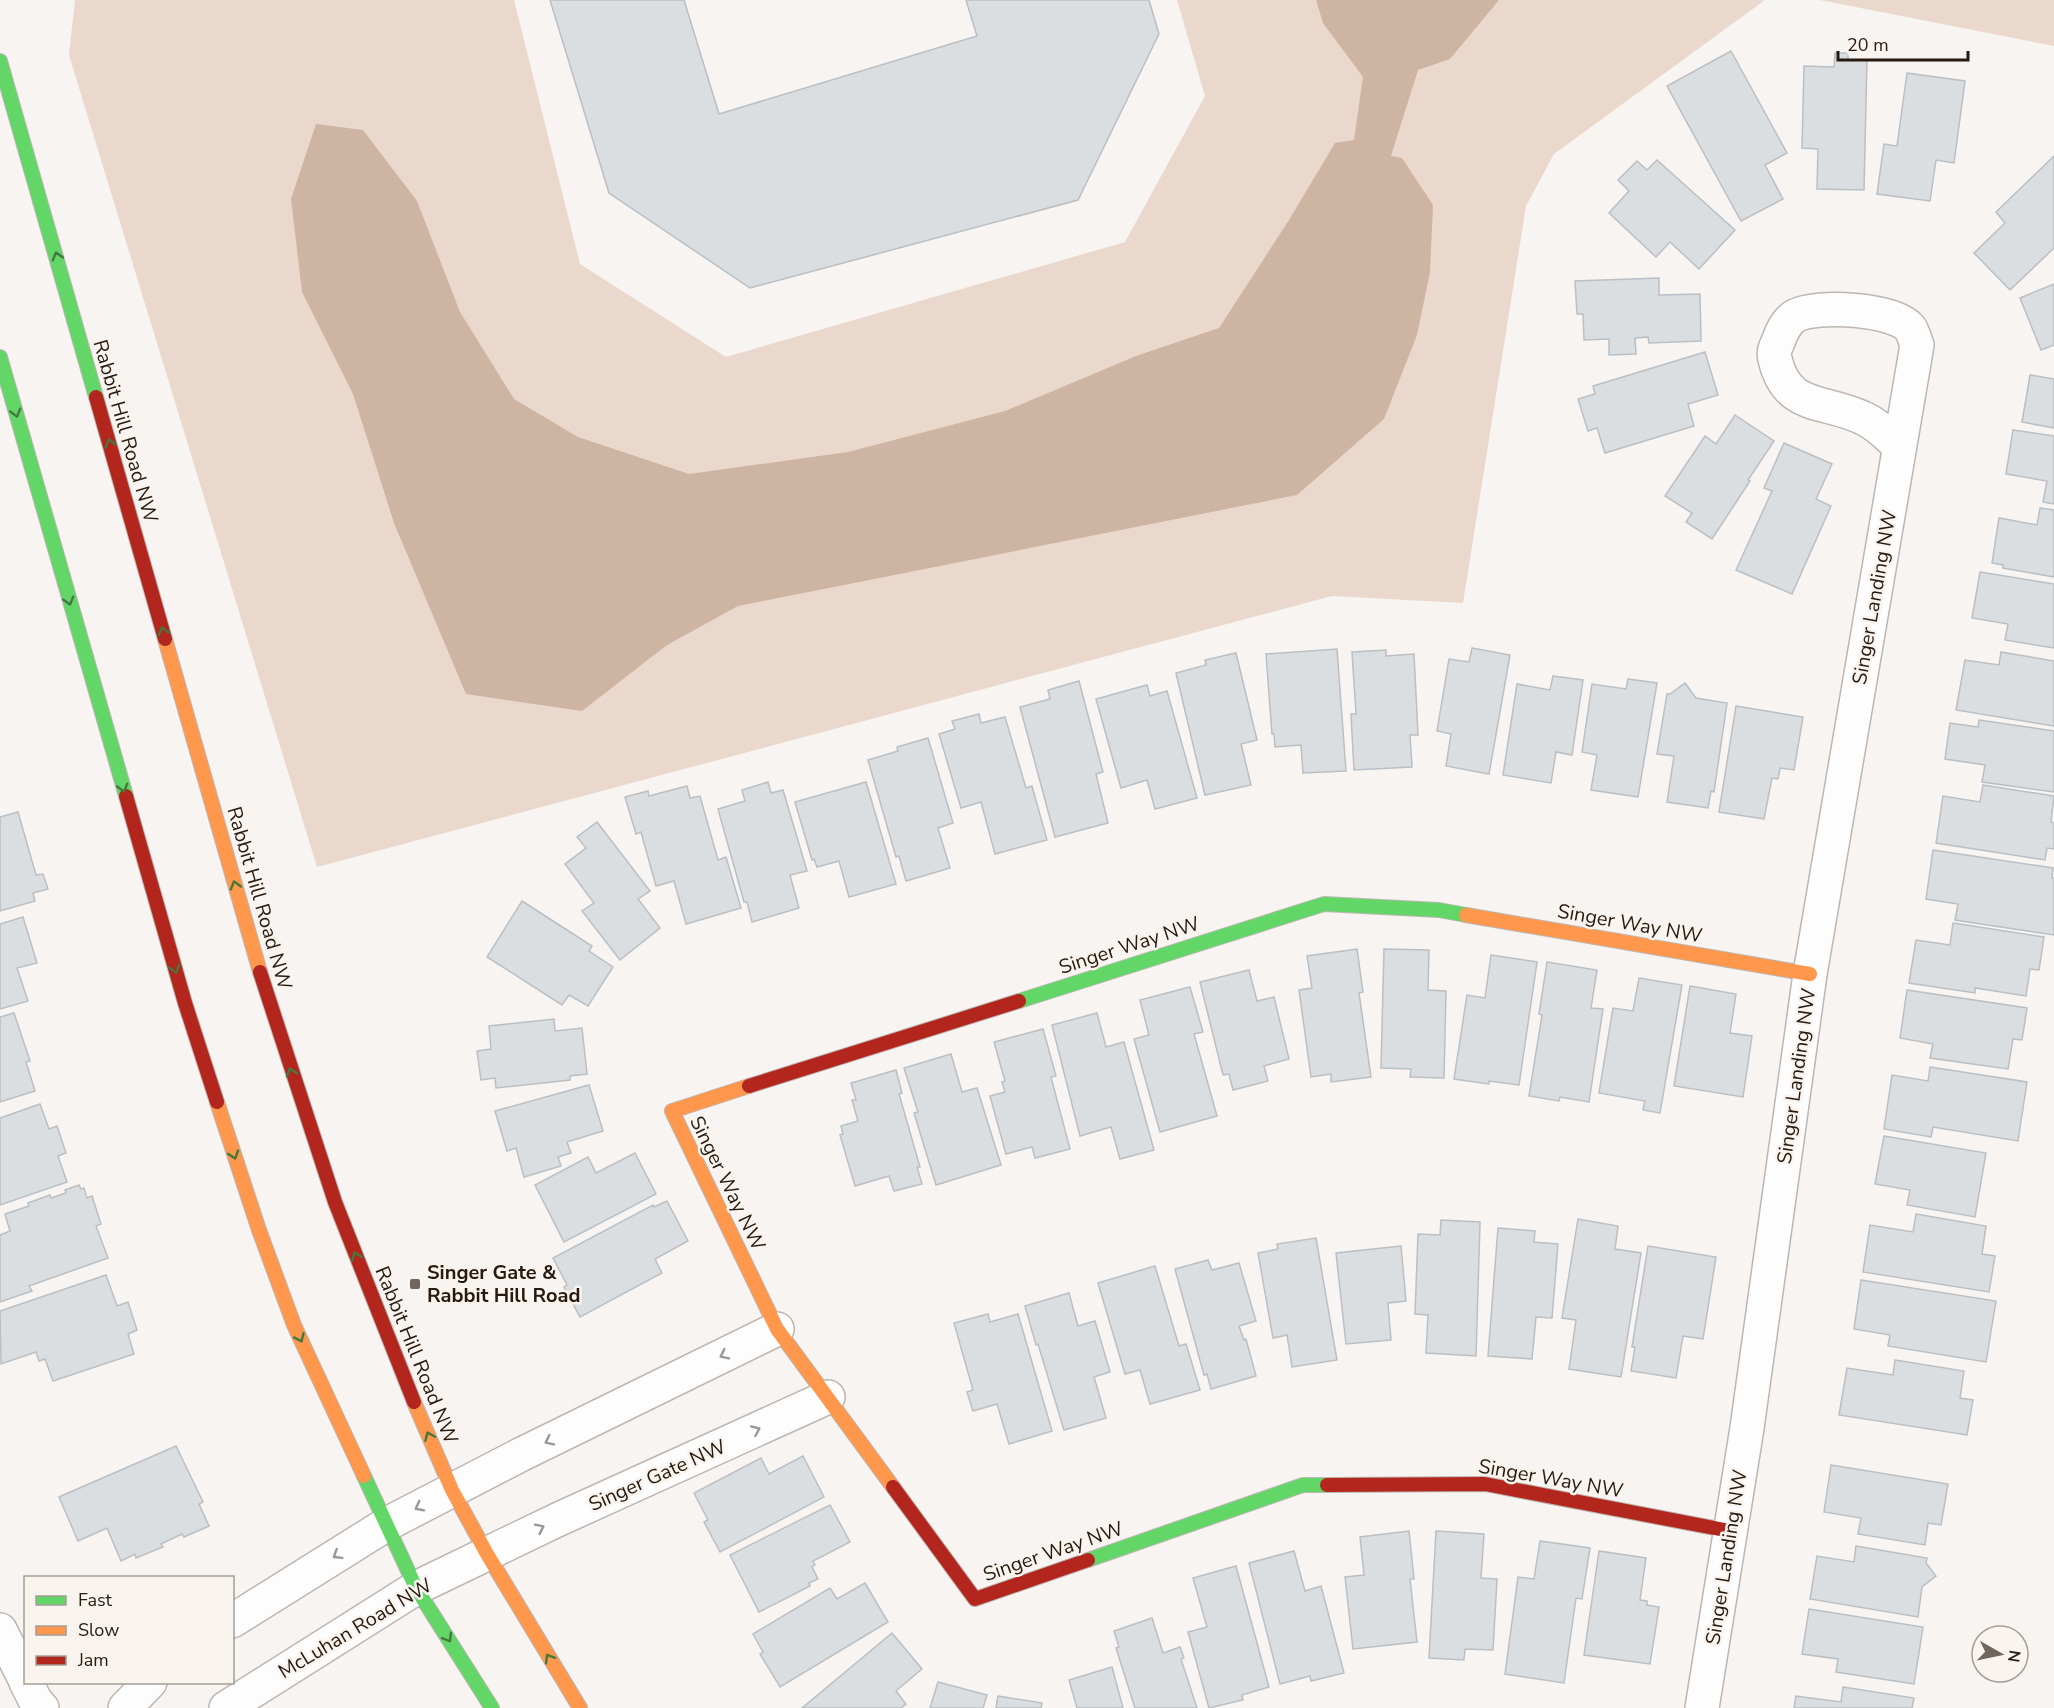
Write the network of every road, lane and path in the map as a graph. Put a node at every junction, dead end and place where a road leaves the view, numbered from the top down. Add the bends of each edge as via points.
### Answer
1 (0, 60) edge
2 (0, 357) edge
3 (1899, 446) junction
4 (1810, 974) junction
5 (777, 1329) junction
6 (828, 1397) junction
7 (452, 1490) junction
8 (387, 1524) junction
9 (1730, 1531) junction
10 (487, 1554) junction
11 (416, 1588) junction
12 (234, 1620) edge
13 (0, 1630) edge
14 (24, 1678) edge
15 (27, 1684) edge
16 (149, 1684) edge
17 (42, 1708) edge
18 (125, 1708) edge
19 (226, 1708) edge
20 (492, 1708) edge
21 (579, 1708) edge
22 (1702, 1708) edge

7 -> 1 main road, Rabbit Hill Road NW via 339,1212 285,1050
2 -> 8 main road via 185,1003 227,1134 294,1325
3 - 3 street, Singer Landing NW via 1917,345 1910,328 1896,318 1863,312 1820,309 1795,316 1781,331 1773,354 1779,376 1789,391 1865,418
3 - 4 street, Singer Landing NW
4 - 5 main road, Singer Way NW via 1439,910 1324,904 672,1110
4 - 9 street, Singer Landing NW
5 - 6 main road, Singer Way NW
5 -> 7 street
6 - 9 main road, Singer Way NW via 975,1599 1303,1485 1485,1484
10 -> 6 street, Singer Gate NW
7 -> 8 street
7 - 10 main road, Rabbit Hill Road NW
8 - 11 main road
8 -> 12 street
9 - 22 street, Singer Landing NW
10 - 11 street, McLuhan Road NW
21 -> 10 main road, Rabbit Hill Road NW
11 - 19 street, McLuhan Road NW
11 -> 20 main road
13 - 14 street
15 - 17 street
16 - 18 street

